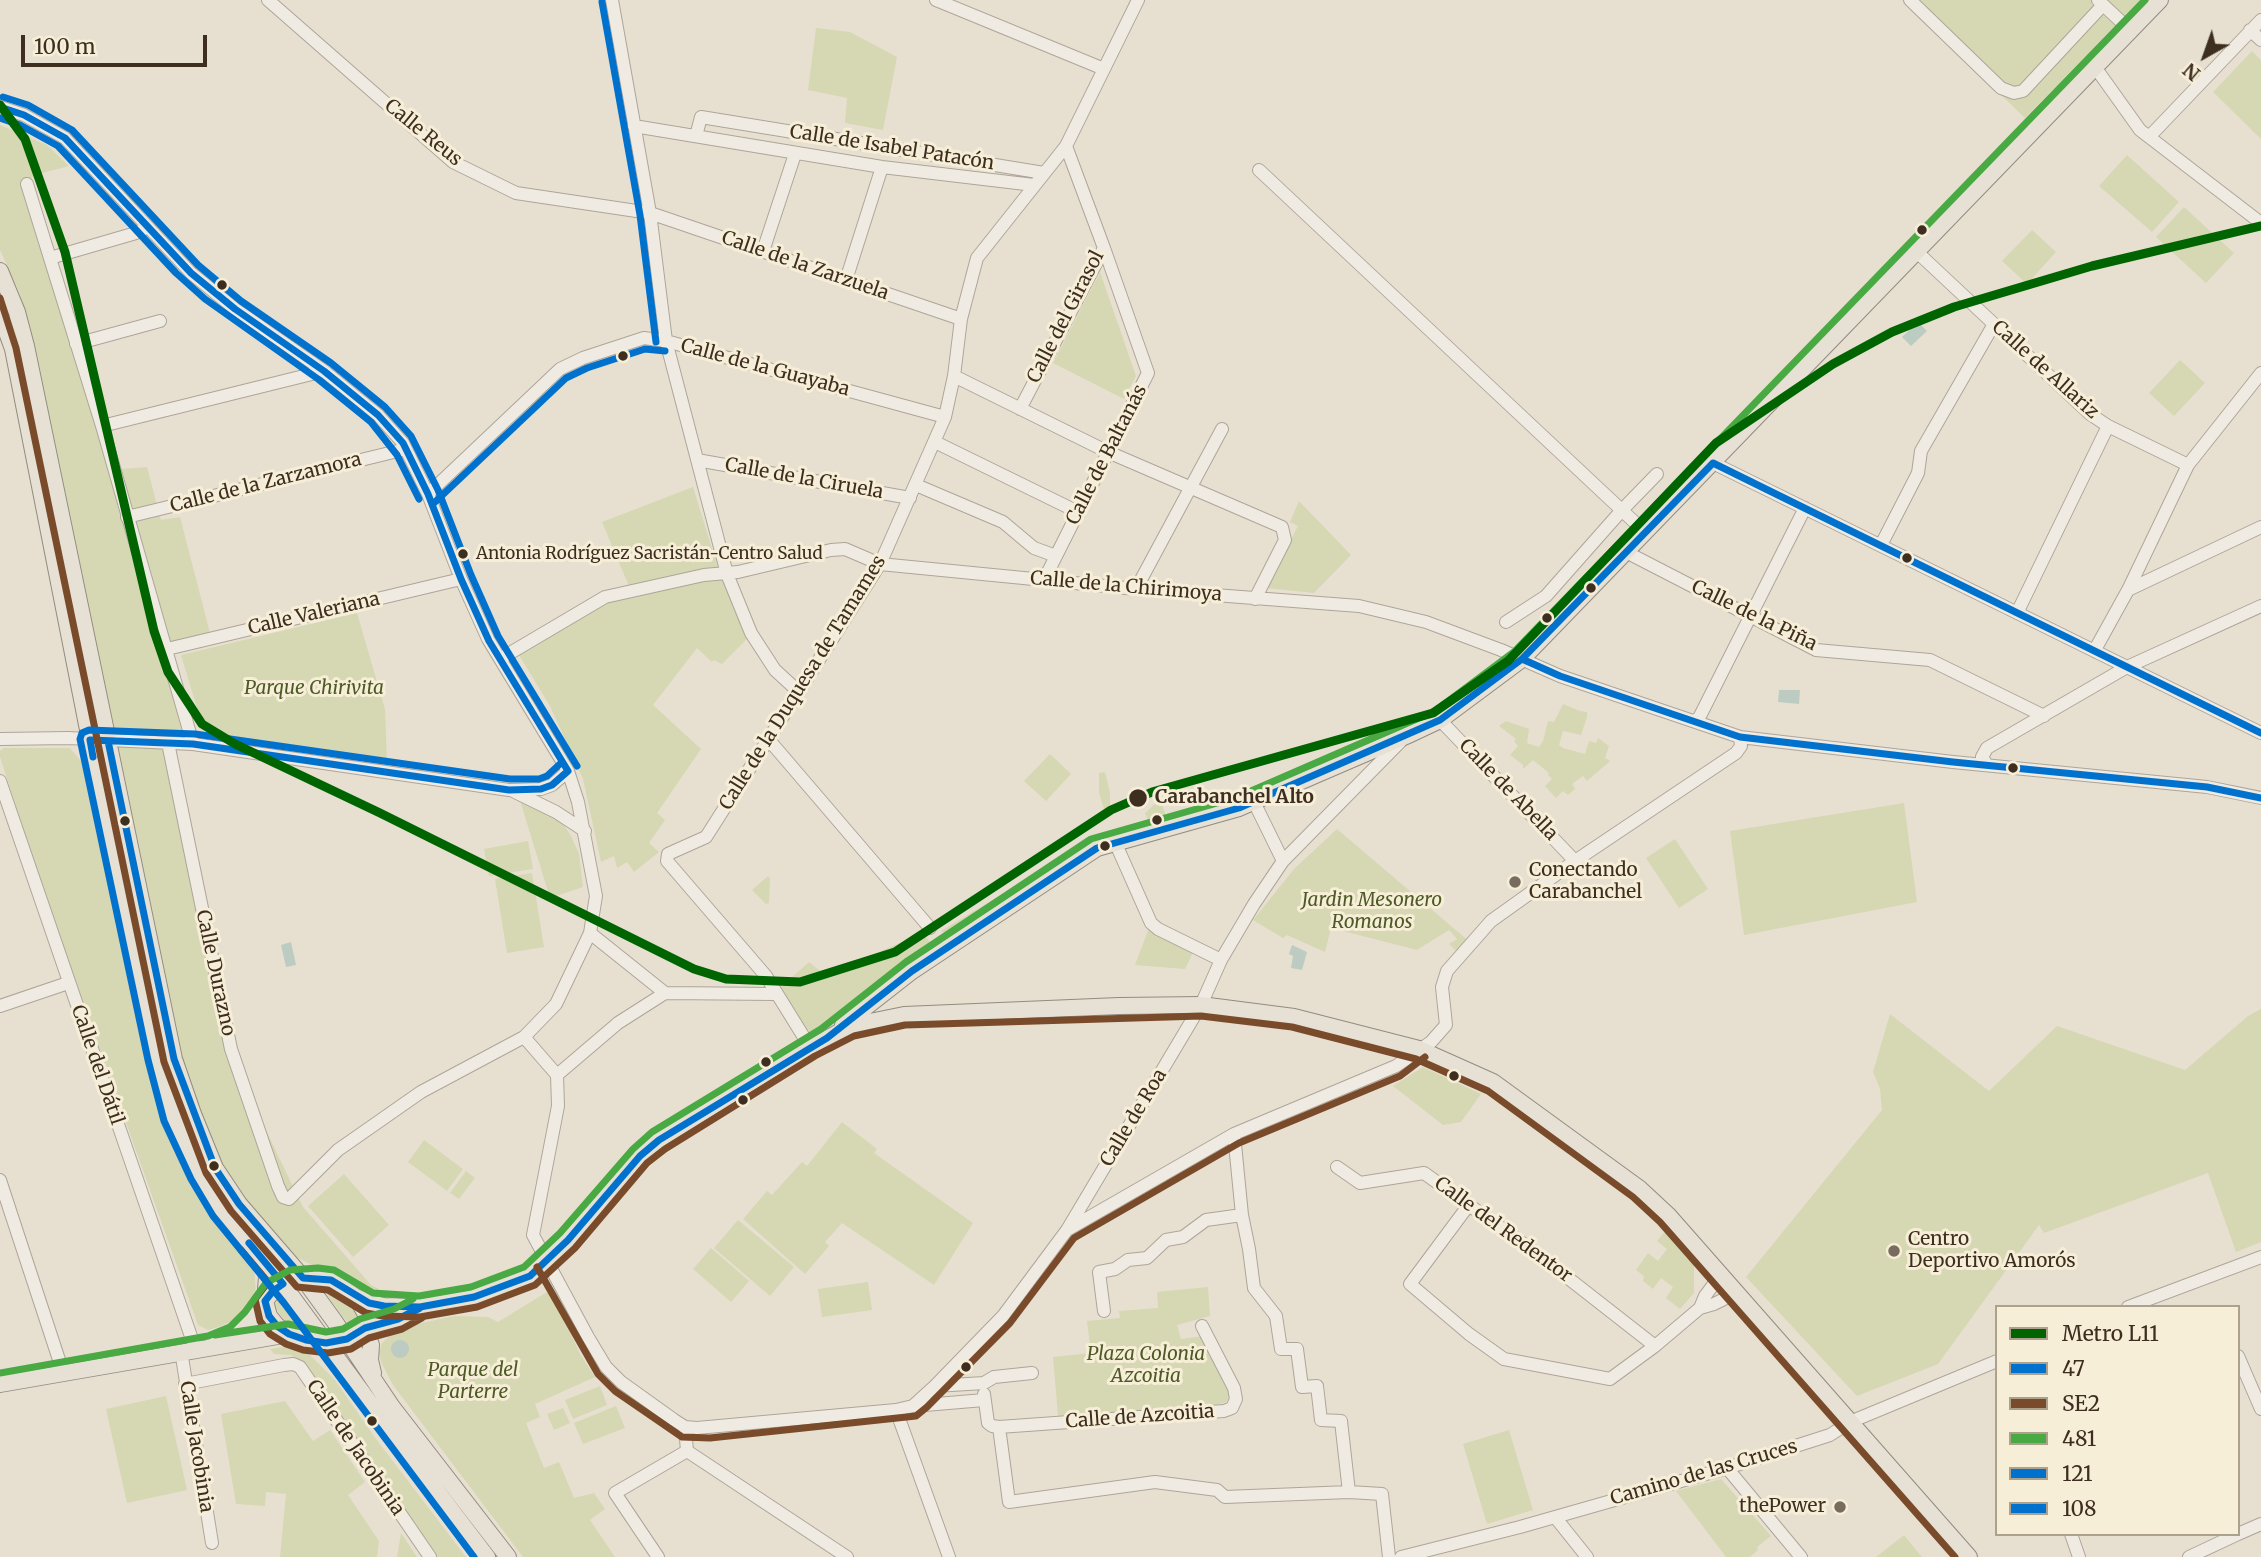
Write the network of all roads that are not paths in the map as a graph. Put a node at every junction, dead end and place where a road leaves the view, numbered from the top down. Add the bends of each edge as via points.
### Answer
1 (268, 0) edge
2 (612, 0) edge
3 (936, 0) edge
4 (1138, 0) edge
5 (1910, 0) edge
6 (2160, 0) edge
7 (2101, 3) edge
8 (2261, 20) edge
9 (2130, 30) junction
10 (2250, 30) junction
11 (2261, 40) edge
12 (2095, 66) junction
13 (1104, 69) junction
14 (0, 107) edge
15 (740, 123) junction
16 (634, 126) junction
17 (696, 136) junction
18 (2149, 137) junction
19 (732, 142) junction
20 (1066, 146) junction
21 (795, 154) junction
22 (948, 157) junction
23 (881, 167) junction
24 (1259, 170) dead end
25 (1044, 173) junction
26 (947, 175) junction
27 (27, 184) dead end
28 (1034, 185) junction
29 (650, 213) junction
30 (2258, 216) edge
31 (148, 227) junction
32 (1104, 248) junction
33 (762, 250) junction
34 (1917, 252) junction
35 (50, 258) junction
36 (0, 271) edge
37 (846, 280) junction
38 (0, 313) edge
39 (961, 319) junction
40 (159, 321) dead end
41 (1994, 324) junction
42 (666, 341) junction
43 (76, 344) junction
44 (324, 371) junction
45 (2261, 373) edge
46 (954, 376) junction
47 (1020, 409) junction
48 (945, 416) junction
49 (102, 426) junction
50 (2108, 426) junction
51 (1222, 429) dead end
52 (935, 442) junction
53 (406, 449) junction
54 (1108, 453) junction
55 (697, 460) junction
56 (1713, 463) junction
57 (2189, 465) junction
58 (1657, 474) dead end
59 (916, 485) junction
60 (1191, 487) junction
61 (428, 494) junction
62 (910, 498) junction
63 (1805, 508) junction
64 (1622, 510) junction
65 (1078, 512) junction
66 (127, 517) junction
67 (2261, 527) edge
68 (1645, 532) junction
69 (1881, 545) junction
70 (1626, 552) junction
71 (1056, 556) junction
72 (880, 564) junction
73 (727, 574) junction
74 (461, 579) junction
75 (1044, 580) junction
76 (1136, 589) junction
77 (2127, 590) junction
78 (1255, 599) junction
79 (2261, 606) edge
80 (2017, 613) junction
81 (1751, 617) junction
82 (1506, 622) dead end
83 (167, 649) junction
84 (2096, 652) junction
85 (500, 659) junction
86 (1522, 659) junction
87 (2127, 667) junction
88 (799, 692) junction
89 (2044, 716) junction
90 (1440, 720) junction
91 (1694, 721) junction
92 (2261, 733) edge
93 (1406, 736) junction
94 (1740, 737) junction
95 (0, 739) edge
96 (90, 740) junction
97 (769, 740) junction
98 (108, 741) junction
99 (168, 743) junction
100 (193, 744) junction
101 (1987, 765) junction
102 (568, 771) junction
103 (1, 789) edge
104 (509, 790) junction
105 (2261, 798) edge
106 (579, 802) junction
107 (1254, 802) junction
108 (556, 812) junction
109 (585, 831) junction
110 (1115, 842) junction
111 (1283, 861) junction
112 (1575, 861) junction
113 (930, 928) dead end
114 (590, 933) junction
115 (1222, 960) junction
116 (68, 983) junction
117 (665, 993) junction
118 (776, 994) junction
119 (1201, 1005) junction
120 (0, 1006) edge
121 (524, 1037) junction
122 (827, 1038) junction
123 (810, 1047) junction
124 (1419, 1049) junction
125 (557, 1075) junction
126 (1234, 1134) junction
127 (1338, 1167) dead end
128 (0, 1180) edge
129 (1468, 1206) junction
130 (1242, 1215) junction
131 (1067, 1230) junction
132 (2261, 1257) edge
133 (263, 1260) junction
134 (546, 1262) junction
135 (1720, 1276) junction
136 (303, 1278) junction
137 (283, 1284) junction
138 (1736, 1293) junction
139 (356, 1297) junction
140 (265, 1301) junction
141 (2133, 1305) edge
142 (420, 1307) junction
143 (1700, 1308) junction
144 (1104, 1311) dead end
145 (398, 1318) junction
146 (1202, 1326) dead end
147 (365, 1328) junction
148 (289, 1334) junction
149 (347, 1339) junction
150 (326, 1343) junction
151 (371, 1345) junction
152 (1655, 1346) junction
153 (196, 1348) junction
154 (2240, 1361) edge
155 (1995, 1362) edge
156 (63, 1372) junction
157 (1032, 1373) dead end
158 (375, 1381) junction
159 (984, 1383) junction
160 (0, 1384) edge
161 (185, 1384) junction
162 (935, 1386) junction
163 (984, 1401) junction
164 (913, 1406) junction
165 (2261, 1409) edge
166 (896, 1410) junction
167 (1850, 1422) junction
168 (685, 1427) junction
169 (999, 1427) junction
170 (687, 1451) junction
171 (1727, 1468) junction
172 (1349, 1492) junction
173 (1555, 1517) junction
174 (2261, 1524) edge
175 (2240, 1533) edge
176 (2072, 1536) edge
177 (2234, 1536) edge
178 (212, 1543) dead end
179 (945, 1554) edge
180 (430, 1557) edge
181 (487, 1557) edge
182 (508, 1557) edge
183 (658, 1557) edge
184 (847, 1557) edge
185 (1390, 1557) edge
186 (1401, 1557) edge
187 (1587, 1557) edge
188 (1801, 1557) edge
189 (1969, 1557) edge
190 (2079, 1557) edge
191 (2189, 1557) edge

1 - 29 street, Calle Reus via 453,162 516,193
2 - 16 street
3 - 13 street
4 - 13 street, Calle de la Duquesa de Tamames
5 - 7 street via 2001,88 2014,93 2023,90
6 - 9 main road
7 - 9 street
8 - 10 street
9 - 12 main road
10 - 11 street
10 - 18 street
12 - 18 street
12 - 34 main road
13 - 20 street, Calle de la Duquesa de Tamames
14 - 31 street via 65,138
15 - 17 street, Calle de Isabel Patacón via 701,117
15 - 19 street
15 - 22 street, Calle de Isabel Patacón
16 - 17 street, Calle de Isabel Patacón
16 - 29 street
17 - 19 street, Calle de Isabel Patacón
18 - 30 street
19 - 21 street, Calle de Isabel Patacón
20 - 25 street, Calle de la Duquesa de Tamames
20 - 32 street, Calle del Girasol
21 - 23 street, Calle de Isabel Patacón
21 - 33 street
22 - 25 street, Calle de Isabel Patacón
22 - 26 street
23 - 26 street, Calle de Isabel Patacón
23 - 37 street
24 - 64 street
25 - 28 street, Calle de la Duquesa de Tamames
26 - 28 street, Calle de Isabel Patacón
27 - 35 street
28 - 39 street, Calle de la Duquesa de Tamames via 977,258
29 - 33 street, Calle de la Zarzuela
29 - 42 street
31 - 35 street
31 - 44 street via 212,291
32 - 47 street, Calle del Girasol
32 - 54 street, Calle de Baltanás via 1148,373
33 - 37 street, Calle de la Zarzuela
34 - 41 street, Calle de Allariz
34 - 56 main road
35 - 43 street
36 - 98 main road via 26,346
37 - 39 street, Calle de la Zarzuela
38 - 96 main road via 13,349
39 - 46 street, Calle de la Duquesa de Tamames
40 - 43 street
41 - 50 street, Calle de Allariz
41 - 69 street via 1921,451 1918,473
42 - 48 street, Calle de la Guayaba
42 - 55 street
42 - 61 street, Calle de la Guayaba via 644,338 560,369
43 - 49 street
44 - 49 street
44 - 53 street via 378,415
45 - 57 street
46 - 47 street
46 - 48 street, Calle de la Duquesa de Tamames
47 - 54 street
48 - 52 street, Calle de la Duquesa de Tamames
49 - 66 street
50 - 57 street, Calle de Allariz
50 - 80 street
51 - 60 street
52 - 59 street, Calle de la Duquesa de Tamames
52 - 65 street
53 - 61 street
53 - 66 street, Calle de la Zarzamora
54 - 60 street
54 - 65 street, Calle de Baltanás
55 - 62 street, Calle de la Ciruela
55 - 73 street
56 - 63 street
56 - 68 main road
57 - 77 street
58 - 64 street
59 - 62 street, Calle de la Duquesa de Tamames
59 - 71 street via 1003,522 1034,548
60 - 76 street
60 - 78 street via 1282,527 1285,540
61 - 74 street
62 - 72 street, Calle de la Duquesa de Tamames
63 - 69 street
63 - 81 street
64 - 68 street
64 - 82 street via 1546,596
65 - 71 street, Calle de Baltanás
66 - 83 street
67 - 77 street
68 - 70 main road
69 - 80 street
70 - 81 street, Calle de la Piña
70 - 86 main road
71 - 75 street, Calle de Baltanás
72 - 73 street, Calle de la Chirimoya via 845,549
72 - 75 street, Calle de la Chirimoya
72 - 88 street, Calle de la Duquesa de Tamames
73 - 85 street, Calle de la Chirimoya via 606,597
73 - 88 street via 751,632 775,670
74 - 83 street, Calle Valeriana
74 - 85 street
75 - 76 street, Calle de la Chirimoya
76 - 78 street, Calle de la Chirimoya
77 - 84 street
78 - 86 street, Calle de la Chirimoya via 1359,606 1426,622
79 - 87 street
80 - 84 street
81 - 89 street, Calle de la Piña via 1815,650 1930,660
81 - 91 street
83 - 100 street
84 - 87 street
85 - 102 street
86 - 90 main road
86 - 91 street, Calle de la Chirimoya
87 - 89 street
87 - 92 street
88 - 97 street, Calle de la Duquesa de Tamames
89 - 101 street via 1984,750 1982,759
90 - 93 main road
90 - 112 street, Calle de Abella
91 - 94 street, Calle de la Chirimoya
93 - 107 main road
93 - 111 street, Calle de Roa
94 - 101 street, Calle de la Chirimoya
94 - 112 street via 1736,753
95 - 96 street
96 - 98 street
96 - 133 main road via 174,1117 221,1209
97 - 113 street
97 - 118 street, Calle de la Duquesa de Tamames via 706,837 668,854 667,861 766,976
98 - 99 street
98 - 136 main road via 174,1059 193,1114 215,1168 239,1204
99 - 100 street
99 - 121 street, Calle Durazno via 230,1049 283,1197 289,1199 338,1150 421,1092
100 - 104 street
101 - 105 street, Calle de la Chirimoya via 2207,787
102 - 104 street via 541,789
102 - 106 street
103 - 116 street, Calle del Dátil
104 - 108 street
106 - 108 street
106 - 109 street
107 - 110 main road
107 - 111 street
108 - 109 street
109 - 114 street via 596,896
110 - 115 street via 1151,923
110 - 122 main road via 1097,848 890,987
111 - 115 street, Calle de Roa
112 - 124 street via 1491,921 1447,971 1442,987 1446,1025
114 - 117 street
114 - 121 street via 556,1004
115 - 119 street, Calle de Roa
116 - 120 street
116 - 153 street, Calle del Dátil
117 - 118 street
117 - 125 street via 618,1023
118 - 123 street
119 - 122 main road via 904,1015 850,1026
119 - 124 main road via 1294,1017
119 - 131 street, Calle de Roa
121 - 125 street
122 - 123 main road
123 - 134 main road via 659,1140
124 - 126 street via 1396,1066
124 - 135 main road via 1493,1082 1640,1189
125 - 134 street via 558,1106 533,1235
126 - 130 street
126 - 131 street
127 - 129 street, Calle del Redentor via 1360,1183 1424,1173
128 - 156 street
129 - 152 street, Calle del Redentor
129 - 152 street via 1410,1284 1469,1334 1504,1359 1610,1379
130 - 144 street via 1206,1220 1183,1237 1166,1240 1147,1258 1098,1272
130 - 172 street via 1254,1288 1276,1315 1281,1349 1297,1349 1302,1387 1317,1386 1321,1420 1341,1421
131 - 162 street, Calle de Roa via 1003,1316
132 - 141 street
133 - 137 main road
133 - 140 main road
134 - 142 main road via 530,1276 503,1288
134 - 168 street via 606,1367
135 - 138 main road
135 - 143 street
136 - 137 main road
136 - 139 main road via 331,1280
136 - 149 main road
137 - 140 main road
137 - 150 main road
138 - 143 street
138 - 167 main road
139 - 142 main road via 384,1306
139 - 147 main road via 367,1316
140 - 148 main road via 277,1326
140 - 153 main road via 236,1336
142 - 145 main road
143 - 152 street
145 - 147 main road
145 - 151 main road
146 - 169 street, Calle de Azcoitia via 1234,1388 1236,1399 1231,1408
147 - 149 main road
147 - 151 main road
148 - 150 main road
148 - 153 main road
149 - 150 main road
149 - 158 main road
150 - 181 main road
151 - 158 main road
153 - 156 main road
153 - 161 street, Calle Jacobinia
154 - 165 street
155 - 167 street, Camino de las Cruces
156 - 160 main road
157 - 159 street via 994,1377
158 - 182 main road
159 - 162 street
159 - 163 street
161 - 178 street, Calle Jacobinia
161 - 180 street, Calle de Jacobinia via 284,1365 300,1367
162 - 164 street, Calle de Roa
163 - 164 street
163 - 169 street via 989,1423
164 - 166 street
166 - 168 street
166 - 179 street
167 - 171 street, Camino de las Cruces via 1830,1435
167 - 189 main road
168 - 170 street
169 - 172 street via 1009,1502 1155,1482 1217,1490 1225,1497
170 - 183 street via 615,1493
170 - 184 street
171 - 173 street, Camino de las Cruces
171 - 188 street
172 - 185 street via 1382,1494
173 - 186 street, Camino de las Cruces
173 - 187 street
174 - 175 street
176 - 190 street
177 - 191 street

